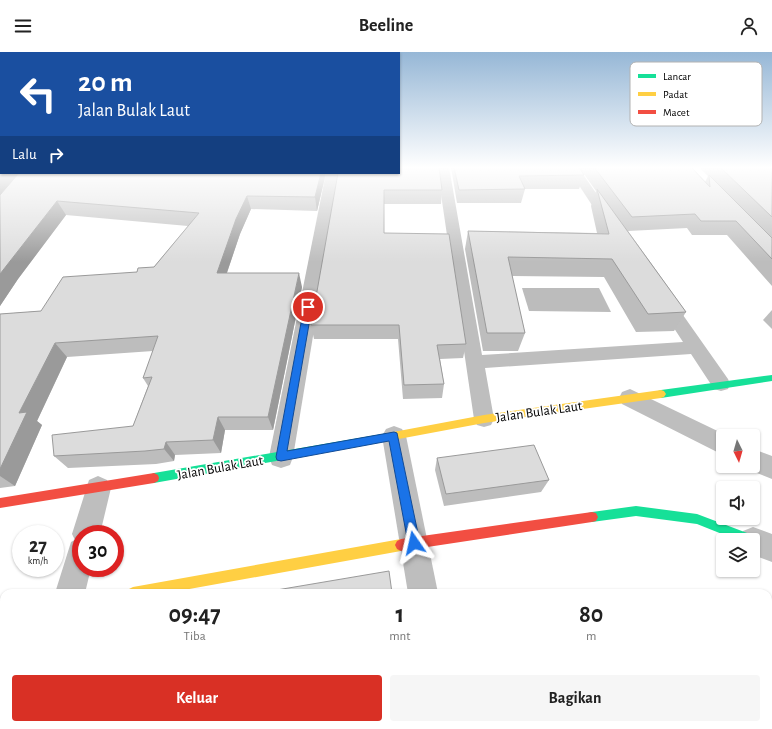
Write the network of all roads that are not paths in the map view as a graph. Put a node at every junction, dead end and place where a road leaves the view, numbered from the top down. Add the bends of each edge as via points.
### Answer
1 (328, 199) edge
2 (448, 199) edge
3 (593, 199) edge
4 (616, 232) edge
5 (656, 289) edge
6 (696, 347) junction
7 (474, 362) junction
8 (772, 378) edge
9 (721, 384) junction
10 (630, 398) junction
11 (484, 419) junction
12 (394, 436) junction
13 (716, 441) edge
14 (281, 457) junction
15 (760, 463) edge
16 (772, 468) edge
17 (98, 488) junction
18 (0, 503) edge
19 (88, 525) edge
20 (734, 533) edge
21 (414, 543) junction
22 (760, 543) edge
23 (772, 548) edge
24 (74, 577) edge
25 (71, 589) edge
26 (155, 589) edge
27 (422, 589) edge

1 - 14 street
2 - 7 lane
3 - 4 lane
5 - 6 lane
6 - 7 lane
6 - 9 lane
7 - 11 lane
8 - 9 street, Jalan Bulak Laut
9 - 10 street, Jalan Bulak Laut
10 - 11 street, Jalan Bulak Laut
10 - 13 street
11 - 12 street, Jalan Bulak Laut
12 - 14 street, Jalan Bulak Laut
12 - 21 street
14 - 17 street, Jalan Bulak Laut
15 - 16 street
17 - 18 street, Jalan Bulak Laut
17 - 19 street
20 - 21 street via 697,519 636,511
21 - 26 street
21 - 27 street
22 - 23 street
24 - 25 street

